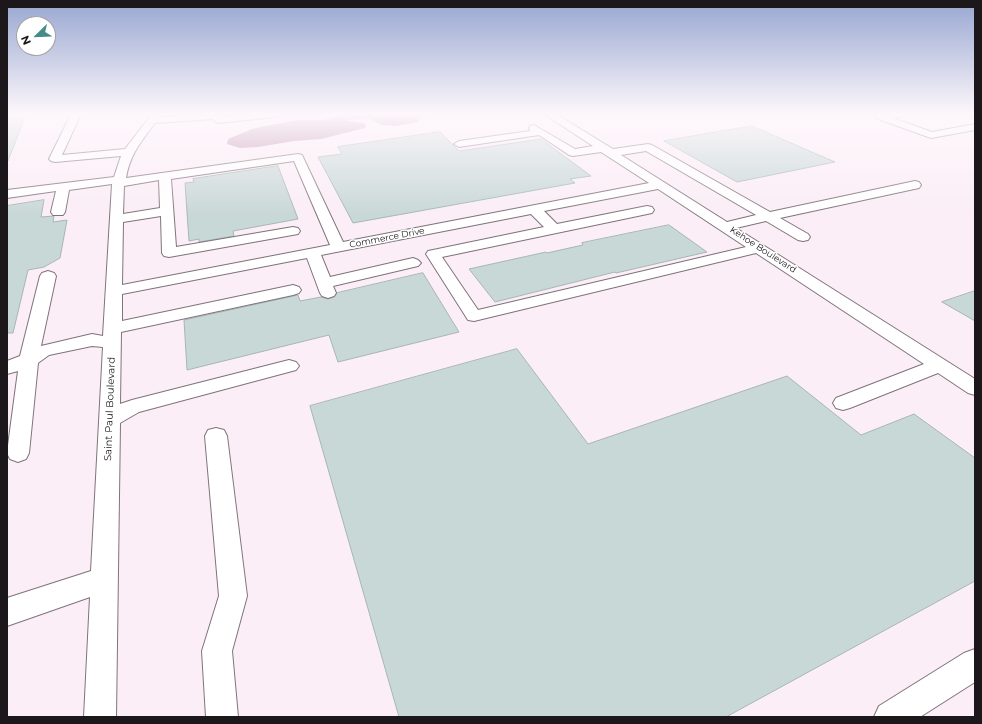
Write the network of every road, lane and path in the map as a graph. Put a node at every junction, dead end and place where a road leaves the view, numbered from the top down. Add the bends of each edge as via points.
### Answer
1 (60, 148) edge
2 (131, 148) edge
3 (565, 148) edge
4 (604, 148) edge
5 (637, 148) edge
6 (649, 148) edge
7 (607, 150) junction
8 (128, 152) junction
9 (165, 176) junction
10 (118, 181) junction
11 (660, 185) junction
12 (915, 185) dead end
13 (64, 186) junction
14 (7, 194) edge
15 (534, 209) junction
16 (647, 210) dead end
17 (167, 211) junction
18 (58, 212) dead end
19 (769, 217) junction
20 (116, 219) junction
21 (725, 226) junction
22 (554, 229) junction
23 (293, 231) dead end
24 (803, 237) dead end
25 (225, 243) junction
26 (338, 247) junction
27 (759, 248) junction
28 (312, 252) junction
29 (413, 263) dead end
30 (231, 268) junction
31 (48, 276) dead end
32 (293, 290) dead end
33 (114, 291) junction
34 (109, 336) junction
35 (29, 360) junction
36 (940, 365) junction
37 (289, 366) dead end
38 (7, 368) edge
39 (975, 388) edge
40 (843, 403) dead end
41 (110, 420) junction
42 (216, 436) dead end
43 (18, 453) dead end
44 (105, 579) junction
45 (7, 612) edge
46 (975, 664) edge
47 (100, 717) edge
48 (222, 717) edge
49 (890, 717) edge

1 - 8 street via 55,159
2 - 8 street, Saint Paul Boulevard
3 - 7 street via 573,153
4 - 7 street, Kehoe Boulevard
5 - 7 street
6 - 19 street
7 - 11 street, Kehoe Boulevard
8 - 10 street, Saint Paul Boulevard
9 - 10 street
9 - 17 street
9 - 26 street via 298,157
10 - 13 street
10 - 20 street, Saint Paul Boulevard
11 - 15 street, Commerce Drive
11 - 21 street, Kehoe Boulevard
12 - 19 street
13 - 14 street
13 - 18 street
15 - 22 street
15 - 26 street, Commerce Drive
16 - 22 street
17 - 20 street
17 - 25 street via 169,253
19 - 21 street
19 - 24 street
20 - 33 street, Saint Paul Boulevard
21 - 27 street, Kehoe Boulevard
22 - 27 street via 433,254 474,316
23 - 25 street
25 - 30 street
26 - 28 street, Commerce Drive
27 - 36 street, Kehoe Boulevard
28 - 29 street via 326,288
28 - 30 street, Commerce Drive
30 - 33 street, Commerce Drive
31 - 35 street
32 - 34 street
33 - 34 street, Saint Paul Boulevard
34 - 35 street via 92,352 42,364
34 - 41 street, Saint Paul Boulevard
35 - 38 street
35 - 43 street
36 - 39 street, Kehoe Boulevard
36 - 40 street
37 - 41 street via 132,407
41 - 44 street, Saint Paul Boulevard
42 - 48 street via 233,596 217,651
44 - 45 street
44 - 47 street, Saint Paul Boulevard
46 - 49 street

